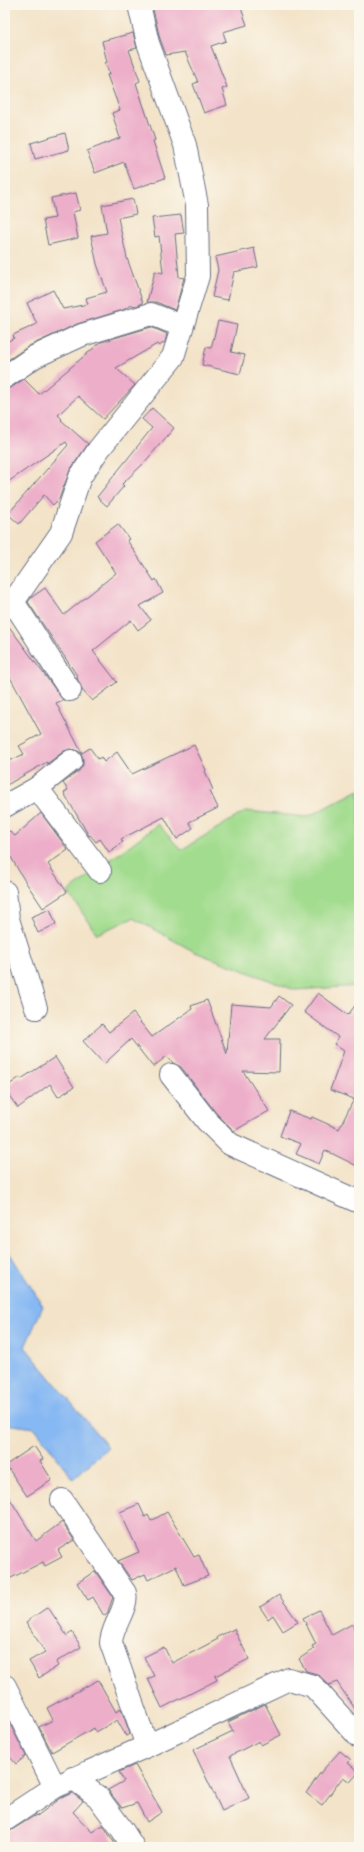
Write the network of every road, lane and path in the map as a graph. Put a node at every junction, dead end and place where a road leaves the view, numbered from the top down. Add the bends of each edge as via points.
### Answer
1 (139, 5) edge
2 (182, 326) junction
3 (5, 377) edge
4 (9, 605) edge
5 (70, 690) dead end
6 (71, 761) dead end
7 (37, 788) junction
8 (5, 806) edge
9 (100, 871) dead end
10 (5, 892) edge
11 (36, 1008) dead end
12 (171, 1075) dead end
13 (359, 1202) edge
14 (62, 1500) dead end
15 (5, 1686) edge
16 (359, 1737) edge
17 (147, 1746) junction
18 (64, 1782) junction
19 (5, 1820) edge
20 (133, 1847) edge

1 - 2 street via 148,43 185,145 197,205 198,276
2 - 3 street via 151,314 82,334 34,357
2 - 4 street via 173,357 99,449 80,477 62,533
4 - 5 street via 37,636
6 - 7 street
7 - 8 street
7 - 9 street
10 - 11 street via 8,919
12 - 13 street via 207,1121 230,1144
14 - 17 street via 125,1593 126,1601 112,1632 111,1643
15 - 18 street
16 - 17 street via 312,1686 289,1679
17 - 18 street
18 - 19 street
18 - 20 street via 98,1797

